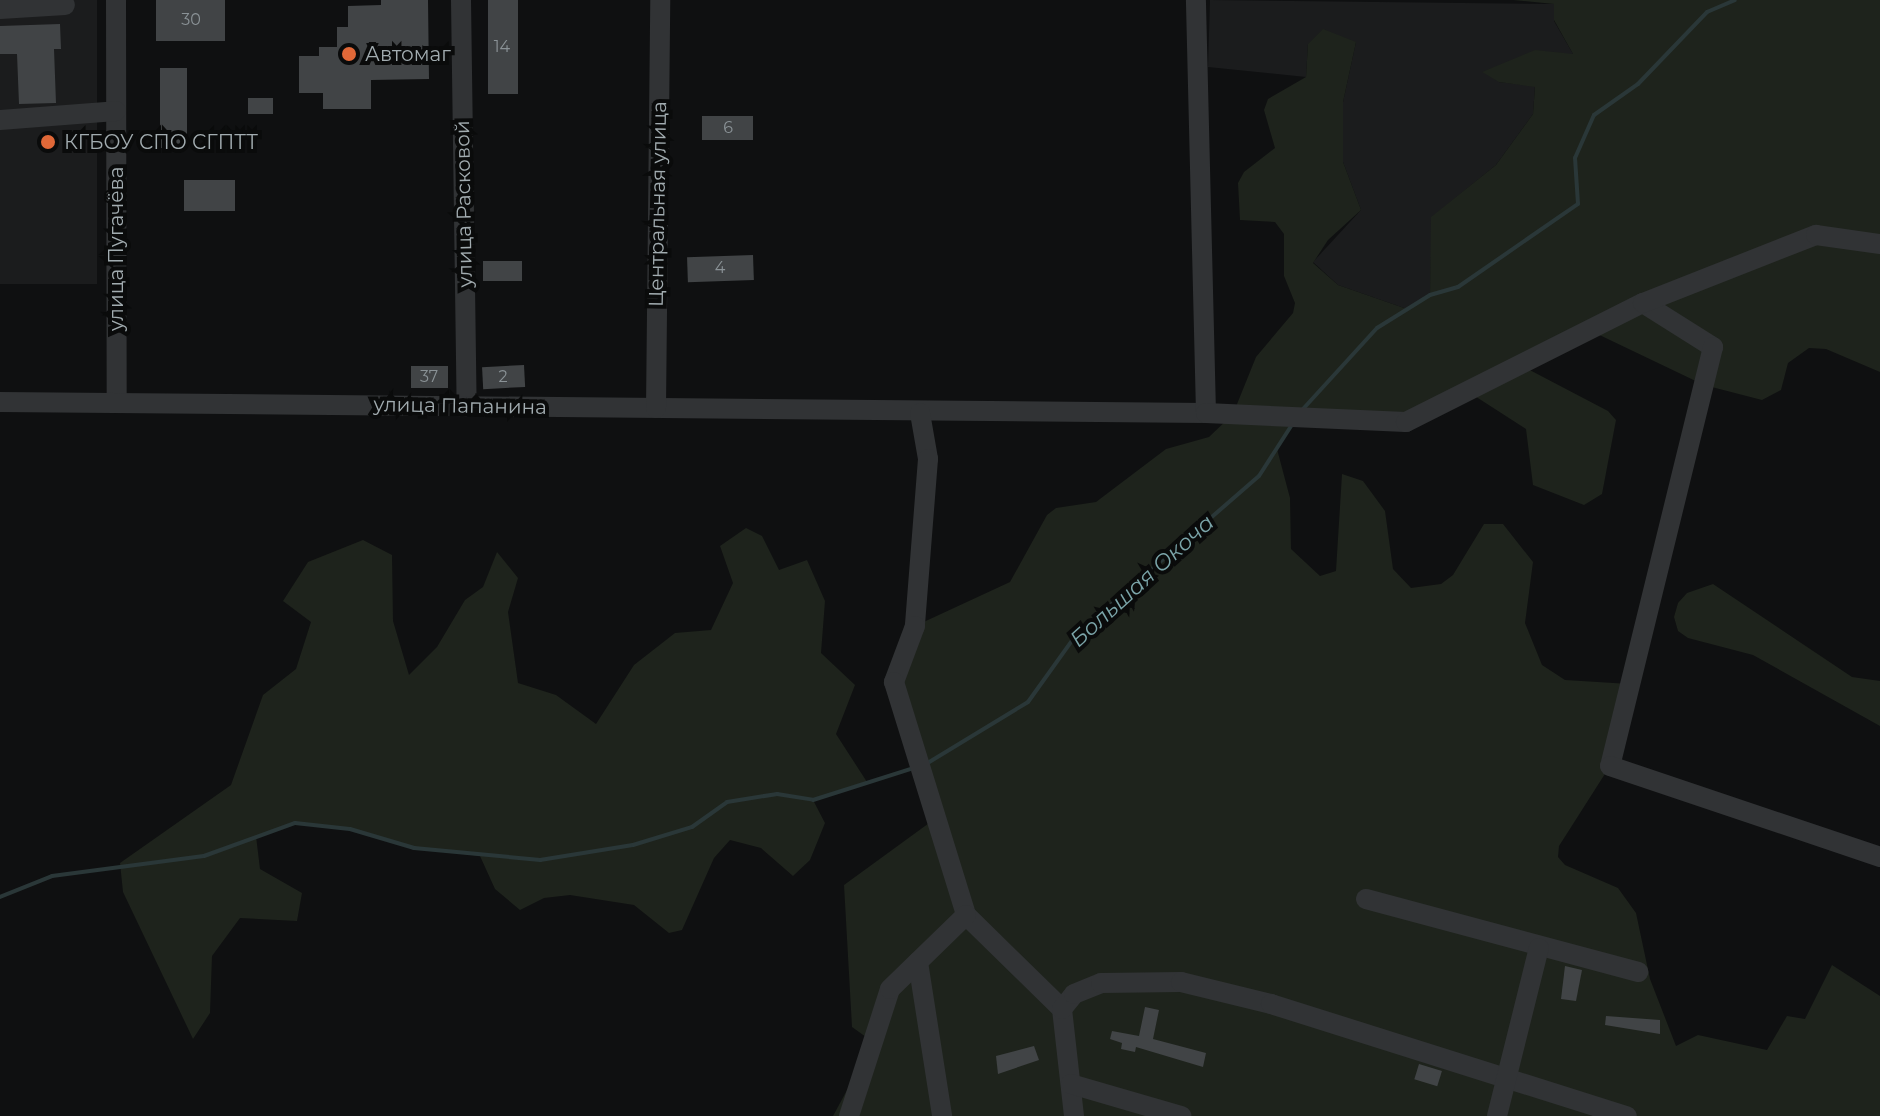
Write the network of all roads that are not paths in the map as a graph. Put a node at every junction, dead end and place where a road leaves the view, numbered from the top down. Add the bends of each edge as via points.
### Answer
1 (116, 0) edge
2 (461, 0) edge
3 (660, 0) edge
4 (1196, 0) edge
5 (65, 5) dead end
6 (0, 9) edge
7 (116, 111) junction
8 (0, 120) edge
9 (1880, 244) edge
10 (1643, 303) junction
11 (0, 402) edge
12 (117, 402) junction
13 (467, 407) junction
14 (656, 408) junction
15 (920, 413) junction
16 (1206, 413) junction
17 (1880, 857) edge
18 (1366, 899) dead end
19 (966, 915) junction
20 (1539, 948) junction
21 (918, 962) junction
22 (1638, 972) dead end
23 (1062, 1009) junction
24 (1508, 1080) junction
25 (1071, 1084) junction
26 (849, 1116) edge
27 (942, 1116) edge
28 (1074, 1116) edge
29 (1181, 1116) edge
30 (1497, 1116) edge
31 (1627, 1116) edge

1 - 7 street, улица Пугачёва
2 - 13 street, улица Расковой
3 - 14 street, Центральная улица
4 - 16 street
5 - 6 street
7 - 8 street
7 - 12 street, улица Пугачёва
9 - 10 street, улица Папанина via 1816,235
10 - 16 street, улица Папанина via 1406,422
10 - 17 street via 1713,347 1610,766
11 - 12 street, улица Папанина
12 - 13 street, улица Папанина
13 - 14 street, улица Папанина
14 - 15 street, улица Папанина
15 - 16 street, улица Папанина
15 - 19 street via 928,459 915,626 894,682
18 - 20 street
19 - 21 street
19 - 23 street
20 - 22 street
20 - 24 street
21 - 26 street via 890,989
21 - 27 street
23 - 24 street via 1074,994 1101,983 1181,982 1271,1004
23 - 25 street
24 - 30 street
24 - 31 street
25 - 28 street
25 - 29 street

